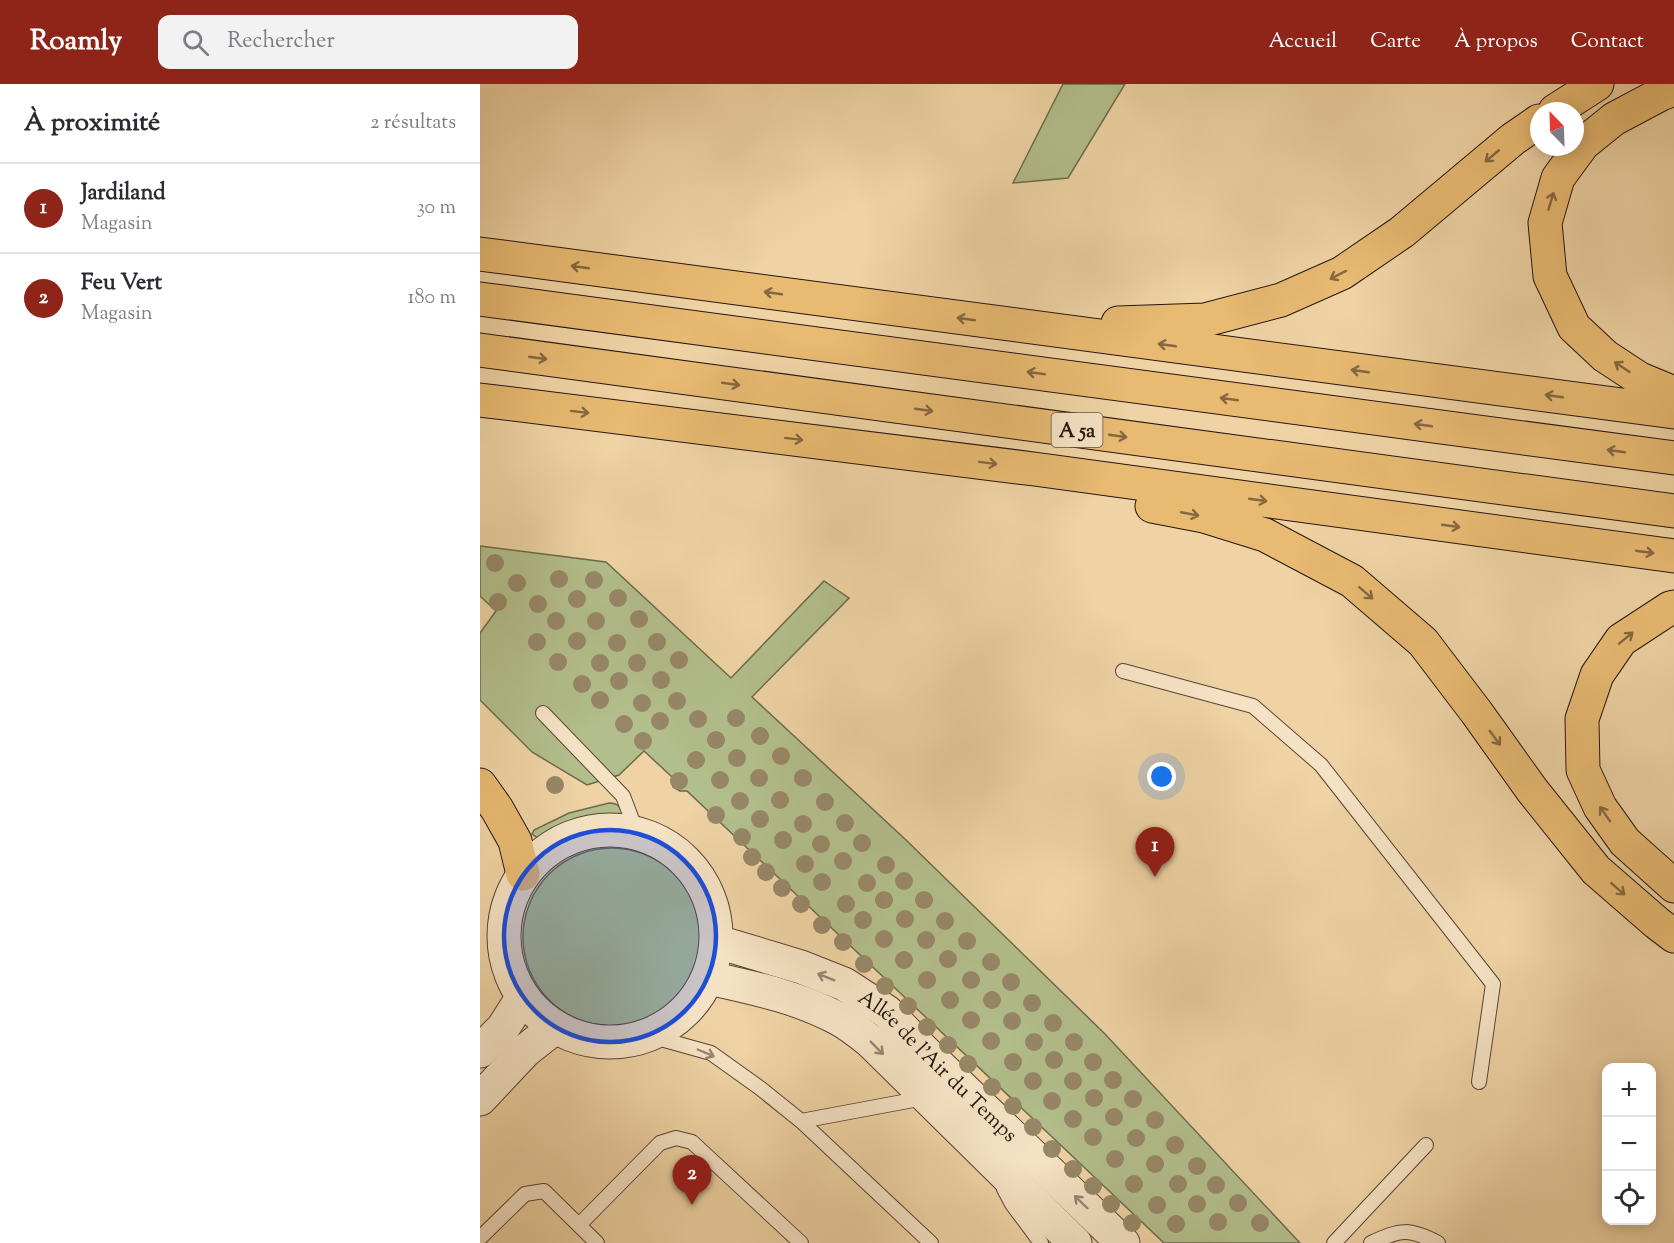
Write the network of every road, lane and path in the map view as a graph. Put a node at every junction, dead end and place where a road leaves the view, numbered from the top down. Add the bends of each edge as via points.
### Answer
1 (1597, 84) edge
2 (1674, 89) edge
3 (1569, 102) edge
4 (1530, 128) edge
5 (480, 254) edge
6 (480, 300) edge
7 (1024, 326) junction
8 (480, 350) edge
9 (1674, 393) edge
10 (480, 400) edge
11 (1674, 412) edge
12 (1674, 458) edge
13 (1034, 469) junction
14 (1674, 511) edge
15 (1674, 556) edge
16 (1674, 607) edge
17 (1124, 671) dead end
18 (543, 713) dead end
19 (480, 785) edge
20 (637, 833) junction
21 (523, 874) junction
22 (1674, 886) edge
23 (1674, 936) edge
24 (718, 942) junction
25 (709, 978) junction
26 (522, 998) junction
27 (554, 1028) junction
28 (650, 1036) junction
29 (480, 1051) edge
30 (1479, 1082) dead end
31 (927, 1098) junction
32 (480, 1099) edge
33 (801, 1121) junction
34 (1426, 1145) dead end
35 (986, 1155) junction
36 (579, 1225) junction
37 (480, 1238) edge
38 (796, 1241) edge
39 (597, 1243) edge
40 (932, 1243) edge
41 (1041, 1243) edge
42 (1075, 1243) edge
43 (1123, 1243) edge
44 (1334, 1243) edge
45 (1371, 1243) edge
46 (1438, 1243) edge

1 - 3 highway
9 -> 2 highway via 1623,368 1574,327 1550,276 1545,223 1558,178 1583,144 1614,119
4 -> 7 highway via 1402,232 1342,273 1281,300 1205,320 1111,323 1072,319
7 -> 5 highway
12 -> 6 highway, A 5a
11 -> 7 highway
8 -> 14 highway, A 5a
10 -> 13 highway
13 -> 15 highway
13 -> 23 highway via 1099,495 1204,516 1264,535 1352,581 1423,642 1596,870
22 -> 16 highway via 1625,842 1600,807 1583,770 1582,719 1597,675 1621,640
17 - 30 lane via 1253,706 1321,765 1493,984
18 - 20 lane via 623,796
19 - 21 highway via 515,841
20 - 21 street via 605,830 573,836 545,852
20 - 24 street via 670,848 697,873 713,906
21 - 26 street via 508,904 503,936 508,968
24 - 25 street
43 -> 24 street, Allée de l'Air du Temps via 886,1012 844,984
25 - 28 street via 685,1013
25 -> 31 street, Allée de l'Air du Temps via 776,993 842,1020 870,1041
26 - 27 street
26 - 29 street via 503,1028
27 - 28 street via 585,1041 618,1043
27 - 32 street via 525,1051
28 -> 33 lane via 711,1053
31 - 33 lane
31 - 35 street, Allée de l'Air du Temps
33 - 40 lane
34 - 44 lane
35 - 41 lane via 1012,1204
35 - 42 street, Allée de l'Air du Temps
36 - 37 lane via 544,1191 525,1194
36 - 38 lane via 660,1143 676,1137 692,1142
36 - 39 lane
45 - 46 lane via 1404,1231 1419,1233

